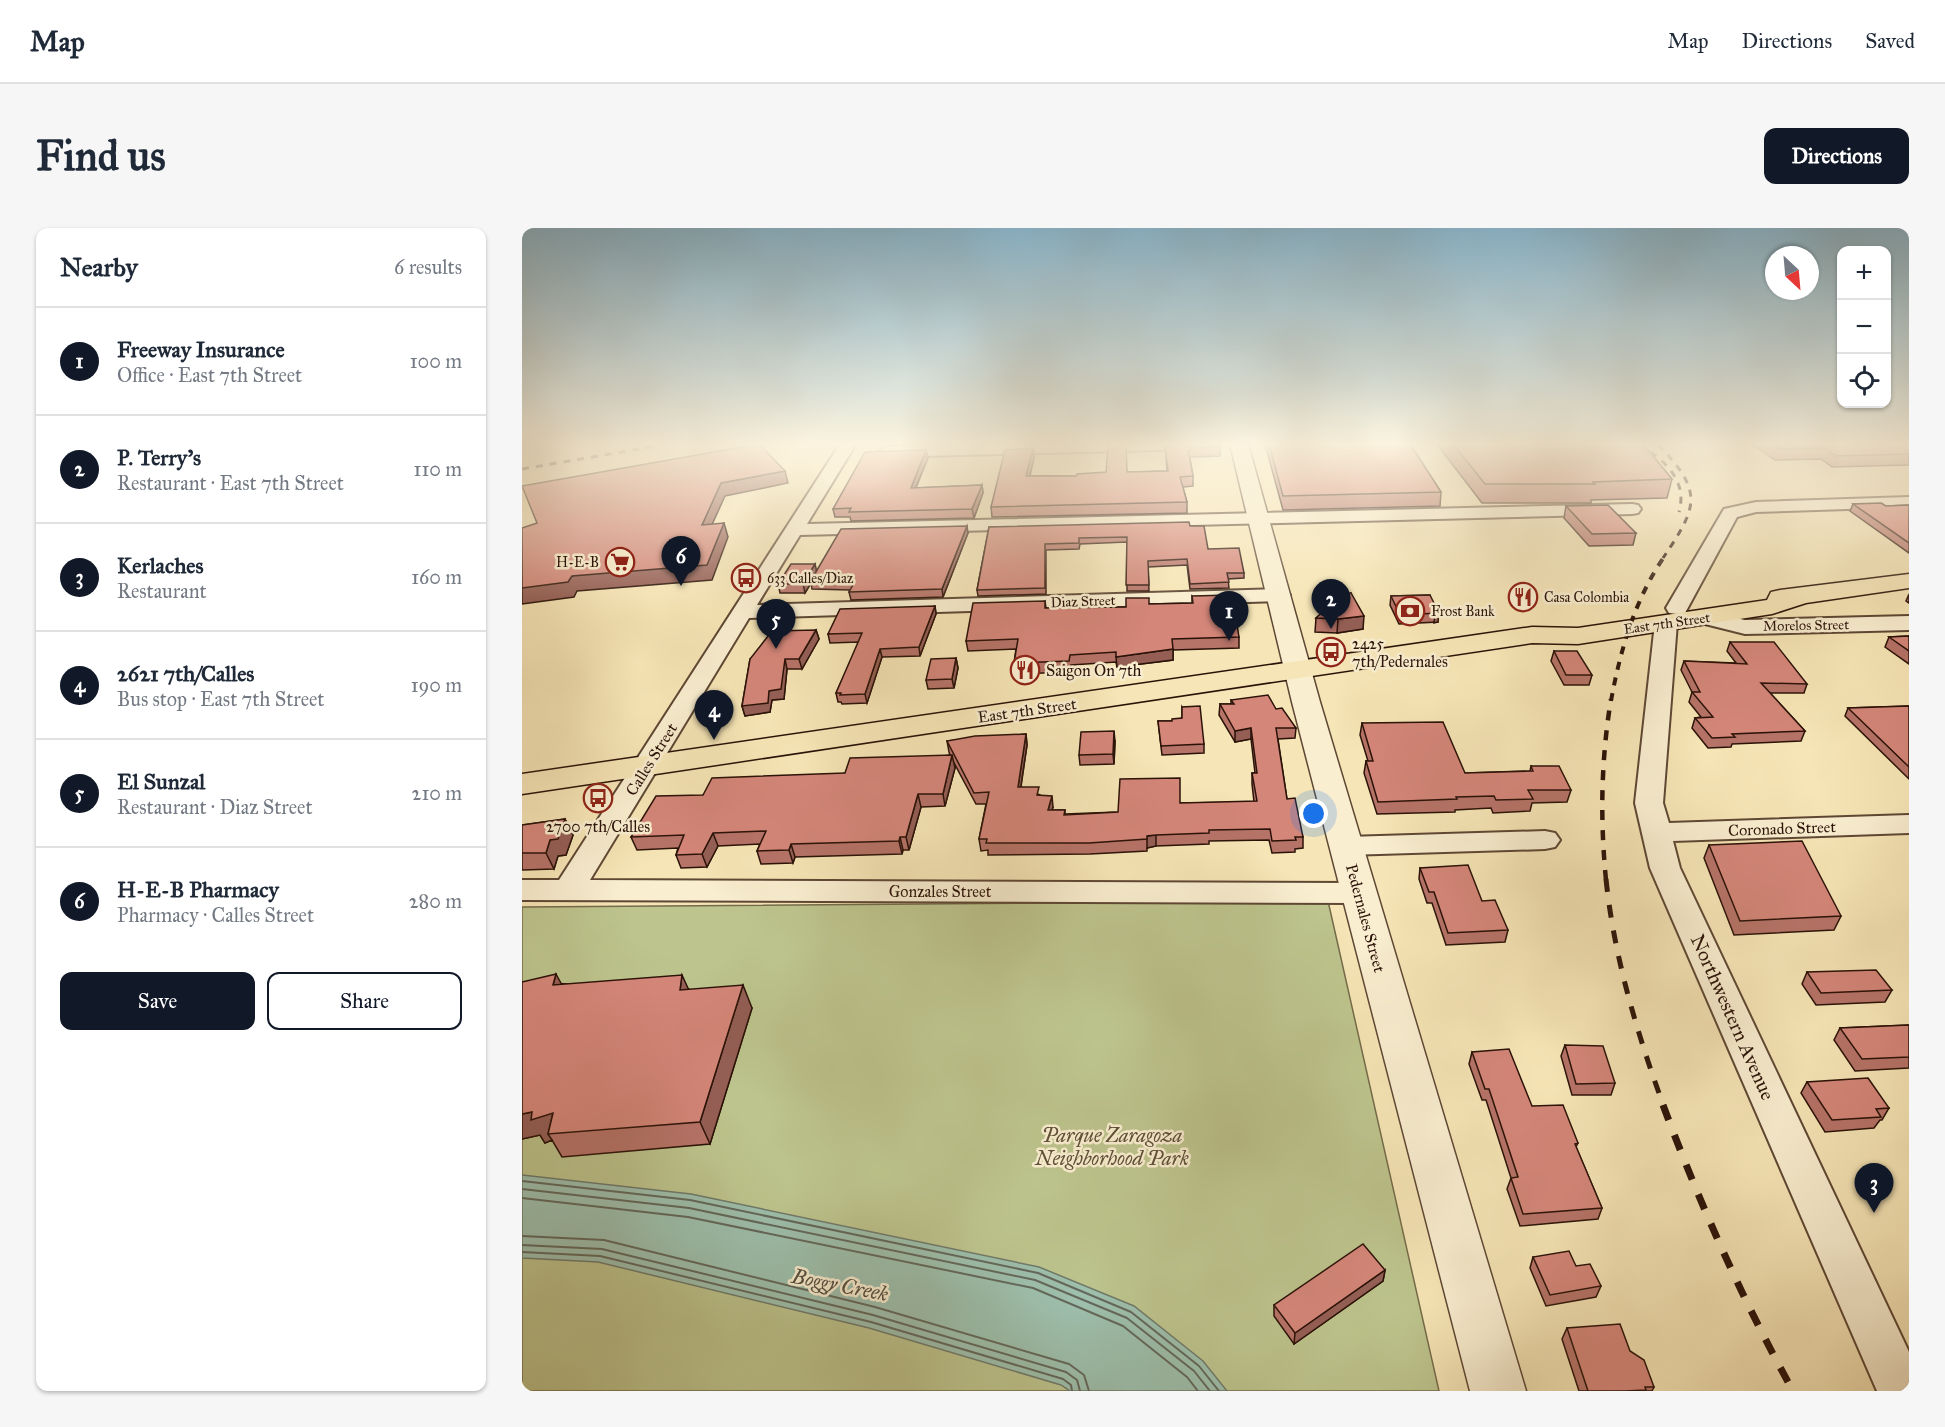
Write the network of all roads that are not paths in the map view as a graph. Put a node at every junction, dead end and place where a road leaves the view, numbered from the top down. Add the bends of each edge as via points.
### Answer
1 (818, 498) edge
2 (1255, 498) edge
3 (1909, 502) edge
4 (1632, 509) edge
5 (1261, 518) junction
6 (794, 530) junction
7 (1909, 581) edge
8 (1280, 595) junction
9 (1801, 597) junction
10 (742, 612) junction
11 (1671, 615) junction
12 (1705, 617) junction
13 (1909, 623) edge
14 (1298, 671) junction
15 (646, 766) junction
16 (522, 784) edge
17 (1909, 824) edge
18 (1656, 833) junction
19 (1545, 840) dead end
20 (1347, 846) junction
21 (522, 890) edge
22 (568, 890) junction
23 (1358, 893) junction
24 (1498, 1391) edge
25 (1902, 1391) edge

1 - 6 street, Calles Street
2 - 5 street, Pedernales Street
3 - 11 street, Northwestern Avenue via 1756,507 1730,513
4 - 5 street
5 - 6 street
5 - 8 street, Pedernales Street
6 - 10 street, Calles Street
7 - 9 main road, East 7th Street
8 - 10 street, Diaz Street
8 - 14 street, Pedernales Street
9 - 11 main road, East 7th Street via 1758,597
9 - 12 main road, East 7th Street via 1772,607
10 - 15 street, Calles Street
11 - 12 main road, East 7th Street
11 - 14 main road, East 7th Street via 1578,636 1532,635
11 - 18 street, Northwestern Avenue via 1649,803
12 - 13 street, Morelos Street via 1745,627
14 - 15 main road, East 7th Street
14 - 20 street, Pedernales Street
15 - 16 main road, East 7th Street
15 - 22 street, Calles Street
17 - 18 street, Coronado Street
18 - 25 street, Northwestern Avenue via 1665,868
19 - 20 street
20 - 23 street, Pedernales Street
21 - 22 street, Gonzales Street
22 - 23 street, Gonzales Street
23 - 24 street, Pedernales Street

